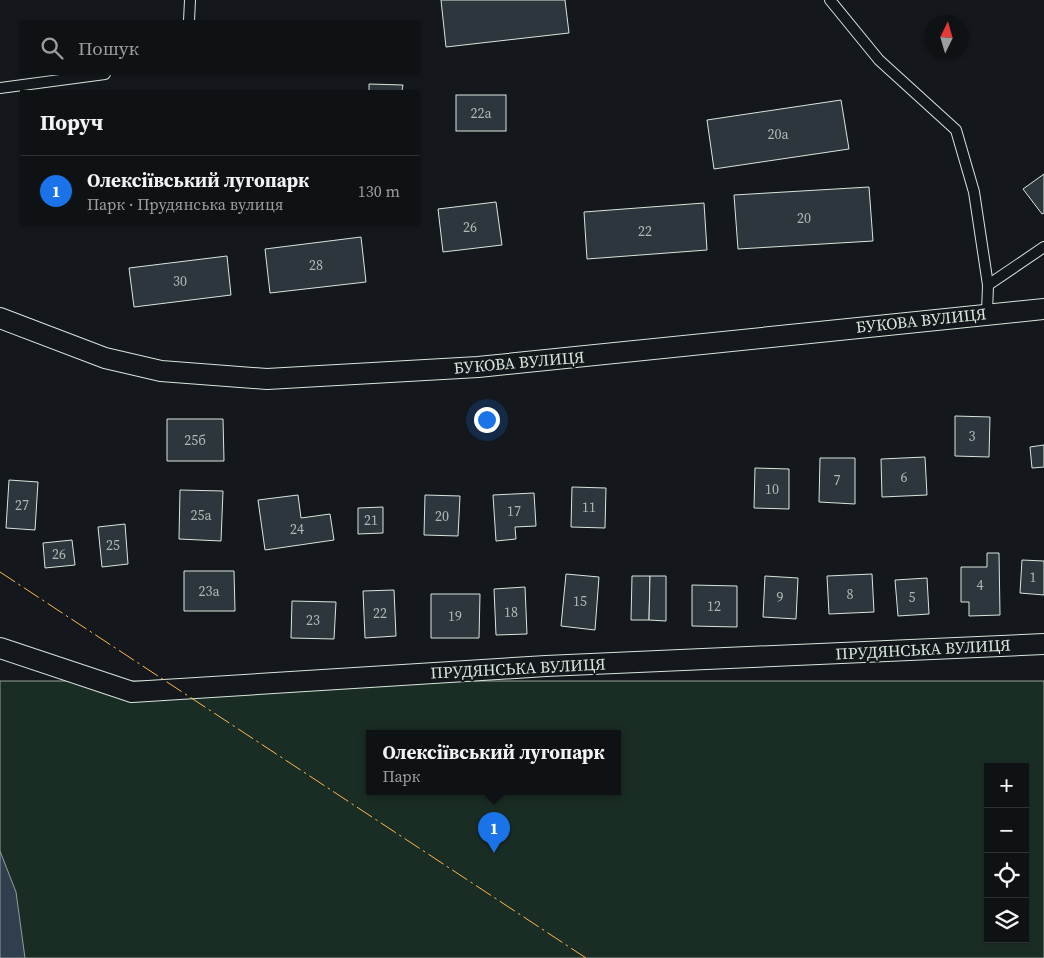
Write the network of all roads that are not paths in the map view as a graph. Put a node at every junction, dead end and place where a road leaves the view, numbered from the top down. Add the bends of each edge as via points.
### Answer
1 (190, 0) edge
2 (830, 0) edge
3 (189, 20) edge
4 (98, 75) edge
5 (0, 88) edge
6 (1044, 247) edge
7 (988, 285) junction
8 (1044, 309) edge
9 (987, 313) junction
10 (0, 318) edge
11 (1044, 644) edge
12 (0, 648) edge

1 - 3 lane
2 - 7 lane via 879,60 956,130 974,192
4 - 5 lane
6 - 7 lane
7 - 9 lane
8 - 9 street, БУКОВА ВУЛИЦЯ
9 - 10 street, БУКОВА ВУЛИЦЯ via 478,367 267,379 161,371 114,360
11 - 12 street, ПРУДЯНСЬКА ВУЛИЦЯ via 546,666 132,692

